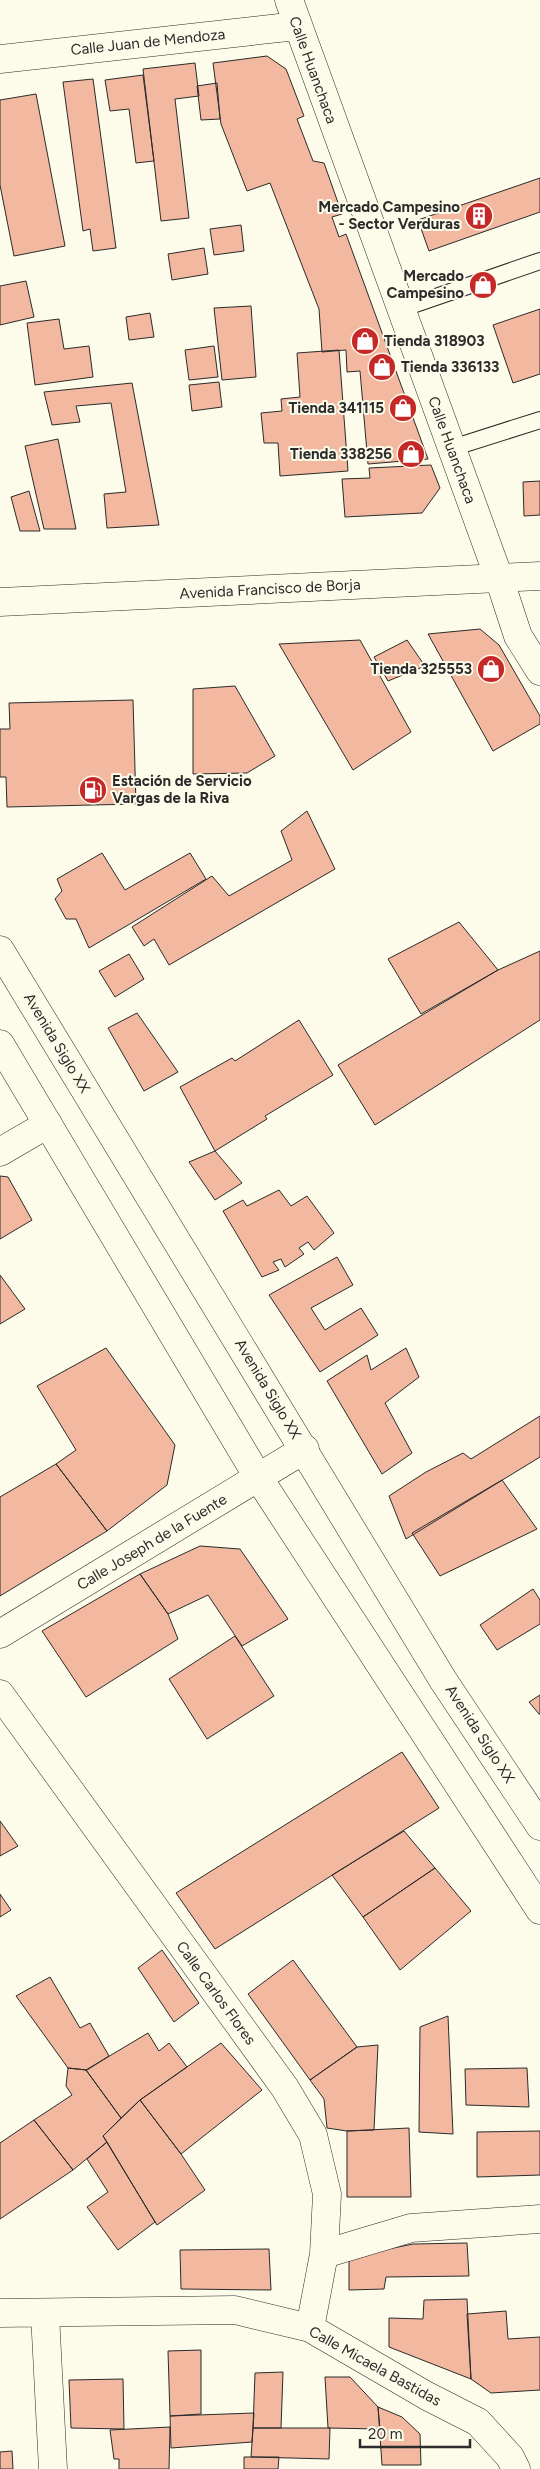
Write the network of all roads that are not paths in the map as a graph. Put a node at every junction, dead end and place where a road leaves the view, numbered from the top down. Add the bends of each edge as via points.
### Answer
1 (289, 0) edge
2 (297, 26) junction
3 (0, 59) edge
4 (540, 261) edge
5 (401, 310) junction
6 (540, 420) edge
7 (452, 448) junction
8 (540, 576) edge
9 (499, 578) junction
10 (0, 602) edge
11 (540, 671) edge
12 (0, 950) edge
13 (0, 1044) edge
14 (48, 1124) junction
15 (0, 1152) edge
16 (305, 1449) junction
17 (258, 1477) junction
18 (0, 1634) edge
19 (0, 1694) edge
20 (540, 1826) edge
21 (540, 1910) edge
22 (540, 2219) edge
23 (324, 2254) junction
24 (0, 2313) edge
25 (45, 2314) junction
26 (310, 2328) junction
27 (53, 2469) edge
28 (516, 2469) edge

1 - 2 main road, Calle Huanchaca
2 - 3 main road, Calle Juan de Mendoza
2 - 5 main road, Calle Huanchaca
4 - 5 lane
5 - 7 main road, Calle Huanchaca
6 - 7 lane
7 - 9 main road, Calle Huanchaca
8 - 9 main road, Avenida Francisco de Borja
9 - 10 main road, Avenida Francisco de Borja
9 - 11 main road, Calle Huanchaca via 518,636
12 - 16 main road, Avenida Siglo XX
13 - 14 main road
14 - 15 main road
14 - 17 main road
16 - 17 main road, Calle Joseph de la Fuente
16 - 20 main road, Avenida Siglo XX via 444,1680
17 - 18 main road, Calle Joseph de la Fuente
17 - 21 main road
19 - 23 main road, Calle Carlos Flores via 285,2088 313,2135 326,2194
22 - 23 main road via 411,2228
23 - 26 main road, Calle Carlos Flores
24 - 25 main road, Calle Micaela Bastidas
25 - 26 main road, Calle Micaela Bastidas via 235,2310
25 - 27 main road
26 - 28 main road, Calle Micaela Bastidas via 478,2422 510,2457

